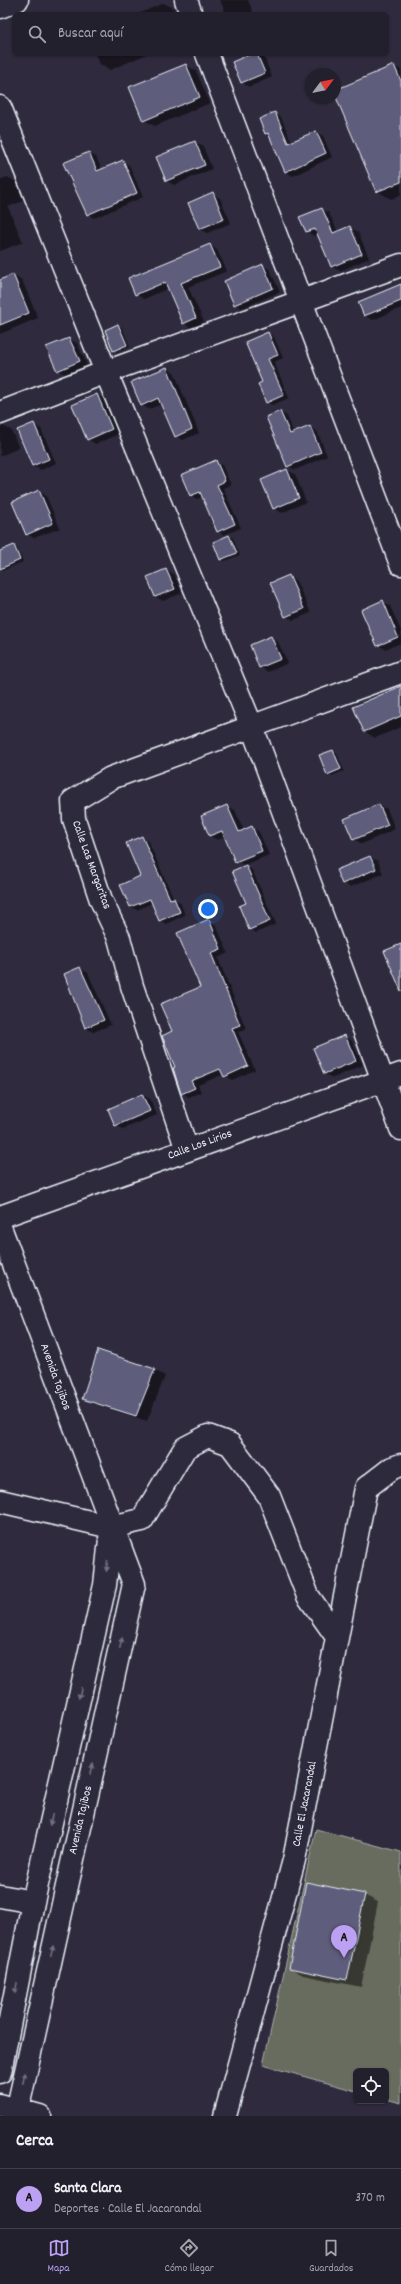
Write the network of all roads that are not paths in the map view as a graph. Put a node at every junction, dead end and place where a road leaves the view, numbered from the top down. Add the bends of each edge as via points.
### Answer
1 (17, 0) edge
2 (186, 0) edge
3 (0, 7) edge
4 (190, 12) edge
5 (208, 56) edge
6 (0, 106) edge
7 (401, 265) edge
8 (302, 302) junction
9 (106, 372) junction
10 (0, 413) edge
11 (401, 564) edge
12 (401, 672) edge
13 (252, 727) junction
14 (392, 1077) edge
15 (401, 1129) edge
16 (187, 1150) junction
17 (0, 1217) edge
18 (0, 1227) edge
19 (401, 1465) edge
20 (0, 1501) edge
21 (111, 1527) junction
22 (337, 1637) junction
23 (0, 1896) edge
24 (32, 1902) junction
25 (0, 2072) edge
26 (11, 2110) edge
27 (40, 2116) edge
28 (225, 2116) edge

1 - 3 street
2 - 4 street
5 - 8 street
6 - 9 street
7 - 8 street
8 - 9 street
8 - 11 street
9 - 10 street
9 - 13 street
12 - 13 street, Calle Las Margaritas
13 - 14 street
13 - 16 street, Calle Las Margaritas via 111,778 73,801 72,809 101,900 119,938 132,986
14 - 15 street
14 - 16 street, Calle Los Lirios
16 - 17 street, Calle Los Lirios
18 - 21 street, Avenida Tajibos
19 - 22 street, Calle El Jacarandal via 392,1468 366,1488
20 - 21 street
21 - 22 street via 142,1520 185,1448 208,1436 230,1444 269,1496 308,1596
21 -> 24 street, Avenida Tajibos via 105,1584
26 -> 21 street, Avenida Tajibos via 134,1584
22 - 28 street, Calle El Jacarandal via 294,1860
23 - 24 street
24 -> 25 street, Avenida Tajibos
26 - 27 street

